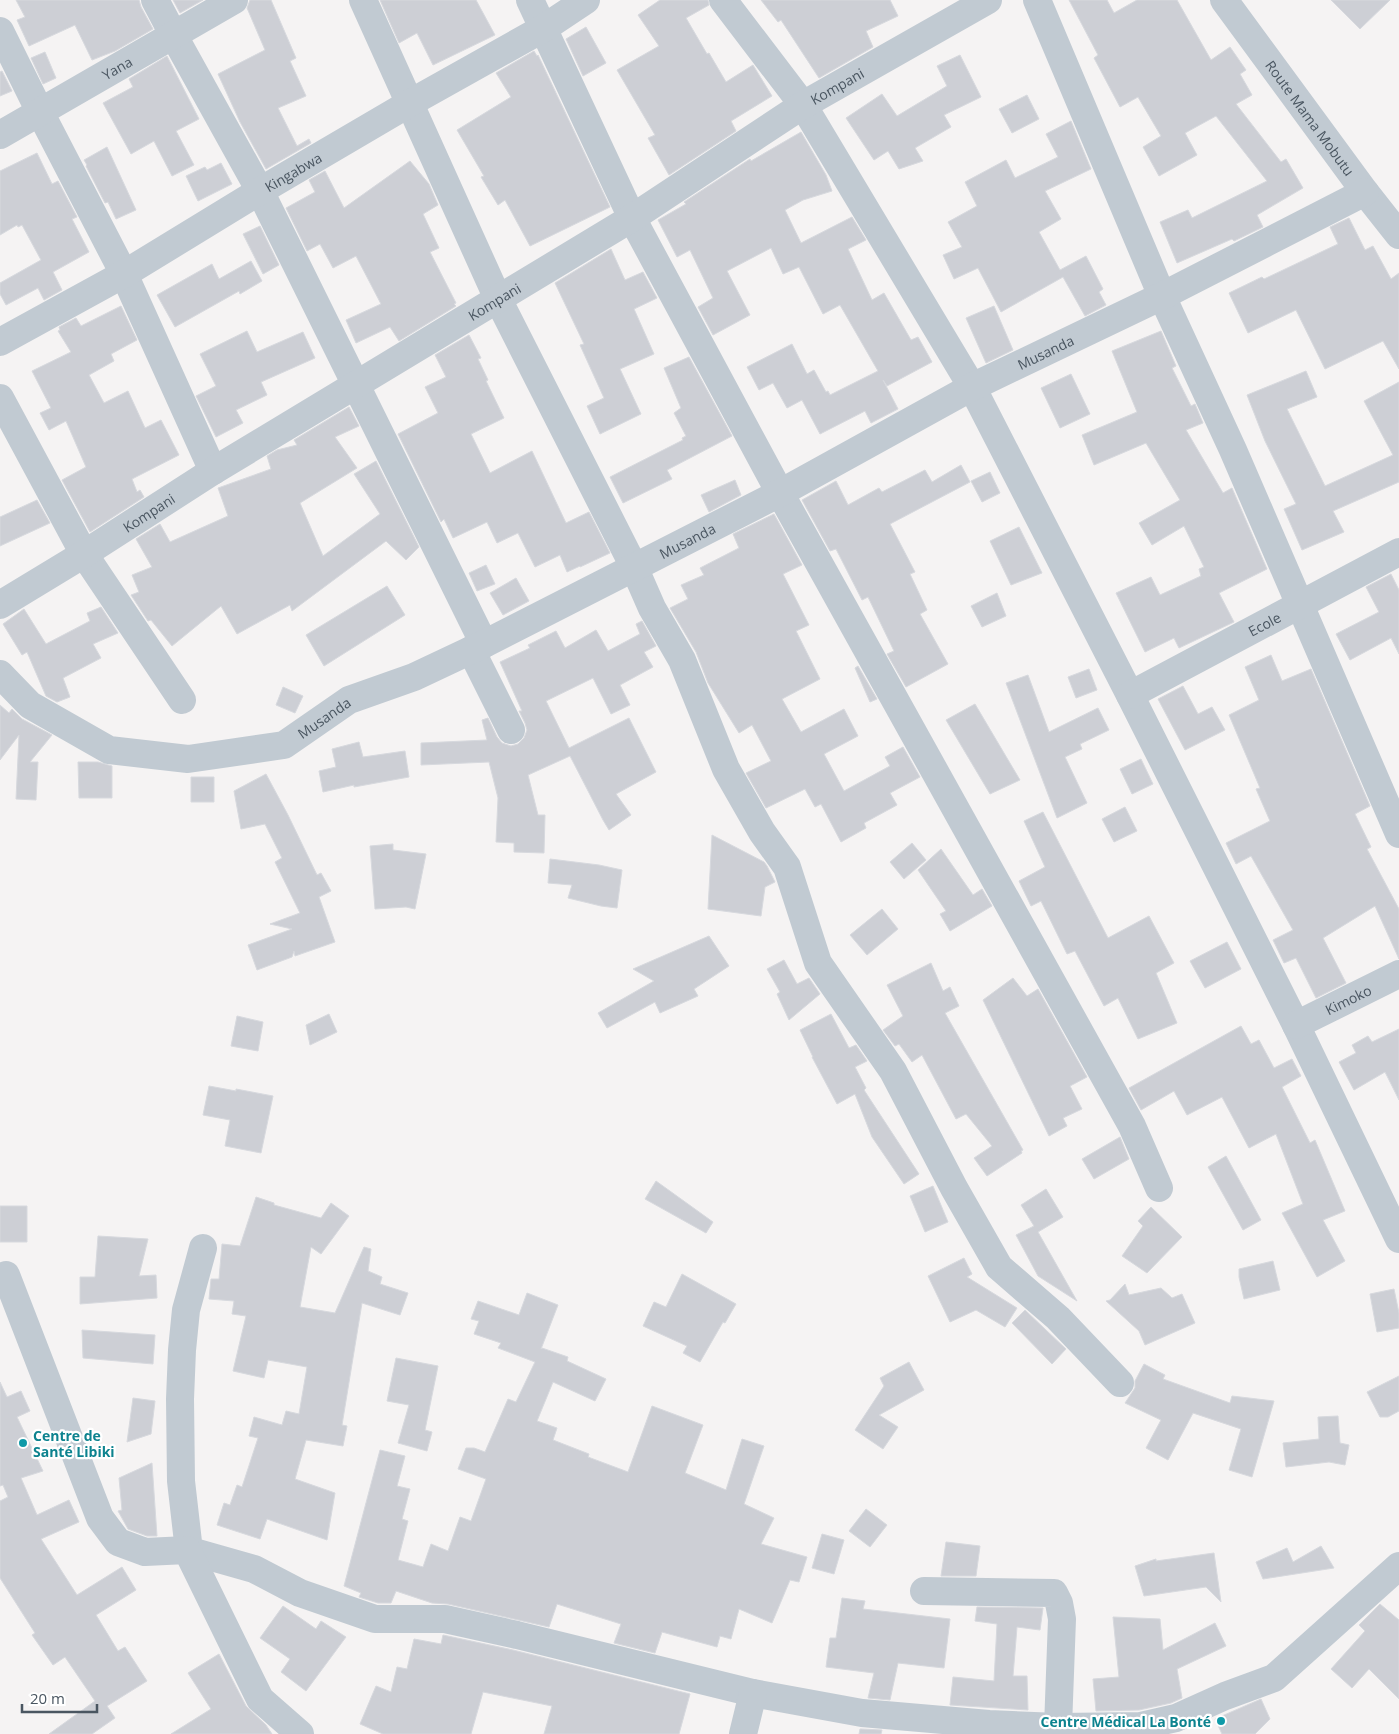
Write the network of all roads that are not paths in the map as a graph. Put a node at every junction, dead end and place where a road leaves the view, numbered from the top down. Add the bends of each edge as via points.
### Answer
1 (156, 0) edge
2 (234, 0) edge
3 (363, 0) edge
4 (530, 0) edge
5 (586, 0) edge
6 (723, 0) edge
7 (988, 0) edge
8 (1037, 0) edge
9 (1230, 2) edge
10 (544, 28) junction
11 (0, 30) edge
12 (174, 36) junction
13 (410, 103) junction
14 (803, 105) junction
15 (40, 112) junction
16 (0, 135) edge
17 (260, 191) junction
18 (1365, 192) junction
19 (632, 218) junction
20 (1399, 235) edge
21 (124, 274) junction
22 (1162, 296) junction
23 (498, 299) junction
24 (0, 342) edge
25 (355, 385) junction
26 (972, 387) junction
27 (0, 398) edge
28 (213, 471) junction
29 (780, 493) junction
30 (1399, 552) edge
31 (84, 554) junction
32 (634, 567) junction
33 (1301, 604) junction
34 (0, 605) edge
35 (477, 647) junction
36 (0, 674) edge
37 (1130, 694) junction
38 (182, 700) dead end
39 (511, 730) dead end
40 (1399, 834) edge
41 (1399, 974) edge
42 (1296, 1026) junction
43 (1159, 1188) dead end
44 (1399, 1239) edge
45 (203, 1248) dead end
46 (6, 1274) dead end
47 (1120, 1383) dead end
48 (186, 1550) junction
49 (1399, 1566) edge
50 (924, 1591) dead end
51 (753, 1693) junction
52 (1058, 1727) junction
53 (300, 1734) edge
54 (743, 1734) edge

1 - 12 street
2 - 12 street, Yana
3 - 13 street
4 - 10 street
5 - 10 street, Kingabwa
6 - 14 street
7 - 14 street, Kompani
8 - 22 street
9 - 18 street, Route Mama Mobutu
10 - 13 street, Kingabwa
10 - 19 street
11 - 15 street
12 - 15 street, Yana
12 - 17 street
13 - 17 street, Kingabwa
13 - 23 street
14 - 19 street, Kompani
14 - 26 street
15 - 16 street, Yana
15 - 21 street
17 - 21 street, Kingabwa
17 - 25 street
18 - 20 street, Route Mama Mobutu
18 - 22 street, Musanda
19 - 23 street, Kompani
19 - 29 street
21 - 24 street, Kingabwa
21 - 28 street
22 - 26 street, Musanda
22 - 33 street
23 - 25 street, Kompani
23 - 32 street
25 - 28 street, Kompani
25 - 35 street
26 - 29 street, Musanda
26 - 37 street
27 - 31 street
28 - 31 street, Kompani
29 - 32 street, Musanda
29 - 43 street via 1132,1126
30 - 33 street, Ecole
31 - 34 street, Kompani
31 - 38 street
32 - 35 street, Musanda
32 - 47 street via 652,608 682,660 726,769 762,832 787,867 818,963 893,1071 999,1267 1058,1318
33 - 37 street, Ecole
33 - 40 street
35 - 36 street, Musanda via 414,677 349,700 284,745 188,759 108,750 30,705
35 - 39 street
37 - 42 street
41 - 42 street, Kimoko
42 - 44 street
45 - 48 street via 186,1310 182,1350 181,1481 188,1542
46 - 48 street via 100,1518 118,1542 145,1552
48 - 51 street via 254,1569 300,1593 375,1619 444,1619
48 - 53 street via 260,1699
49 - 52 street via 1274,1678 1176,1718 1141,1726
50 - 52 street via 1054,1593 1060,1603 1062,1619
51 - 52 street via 862,1712
51 - 54 street

